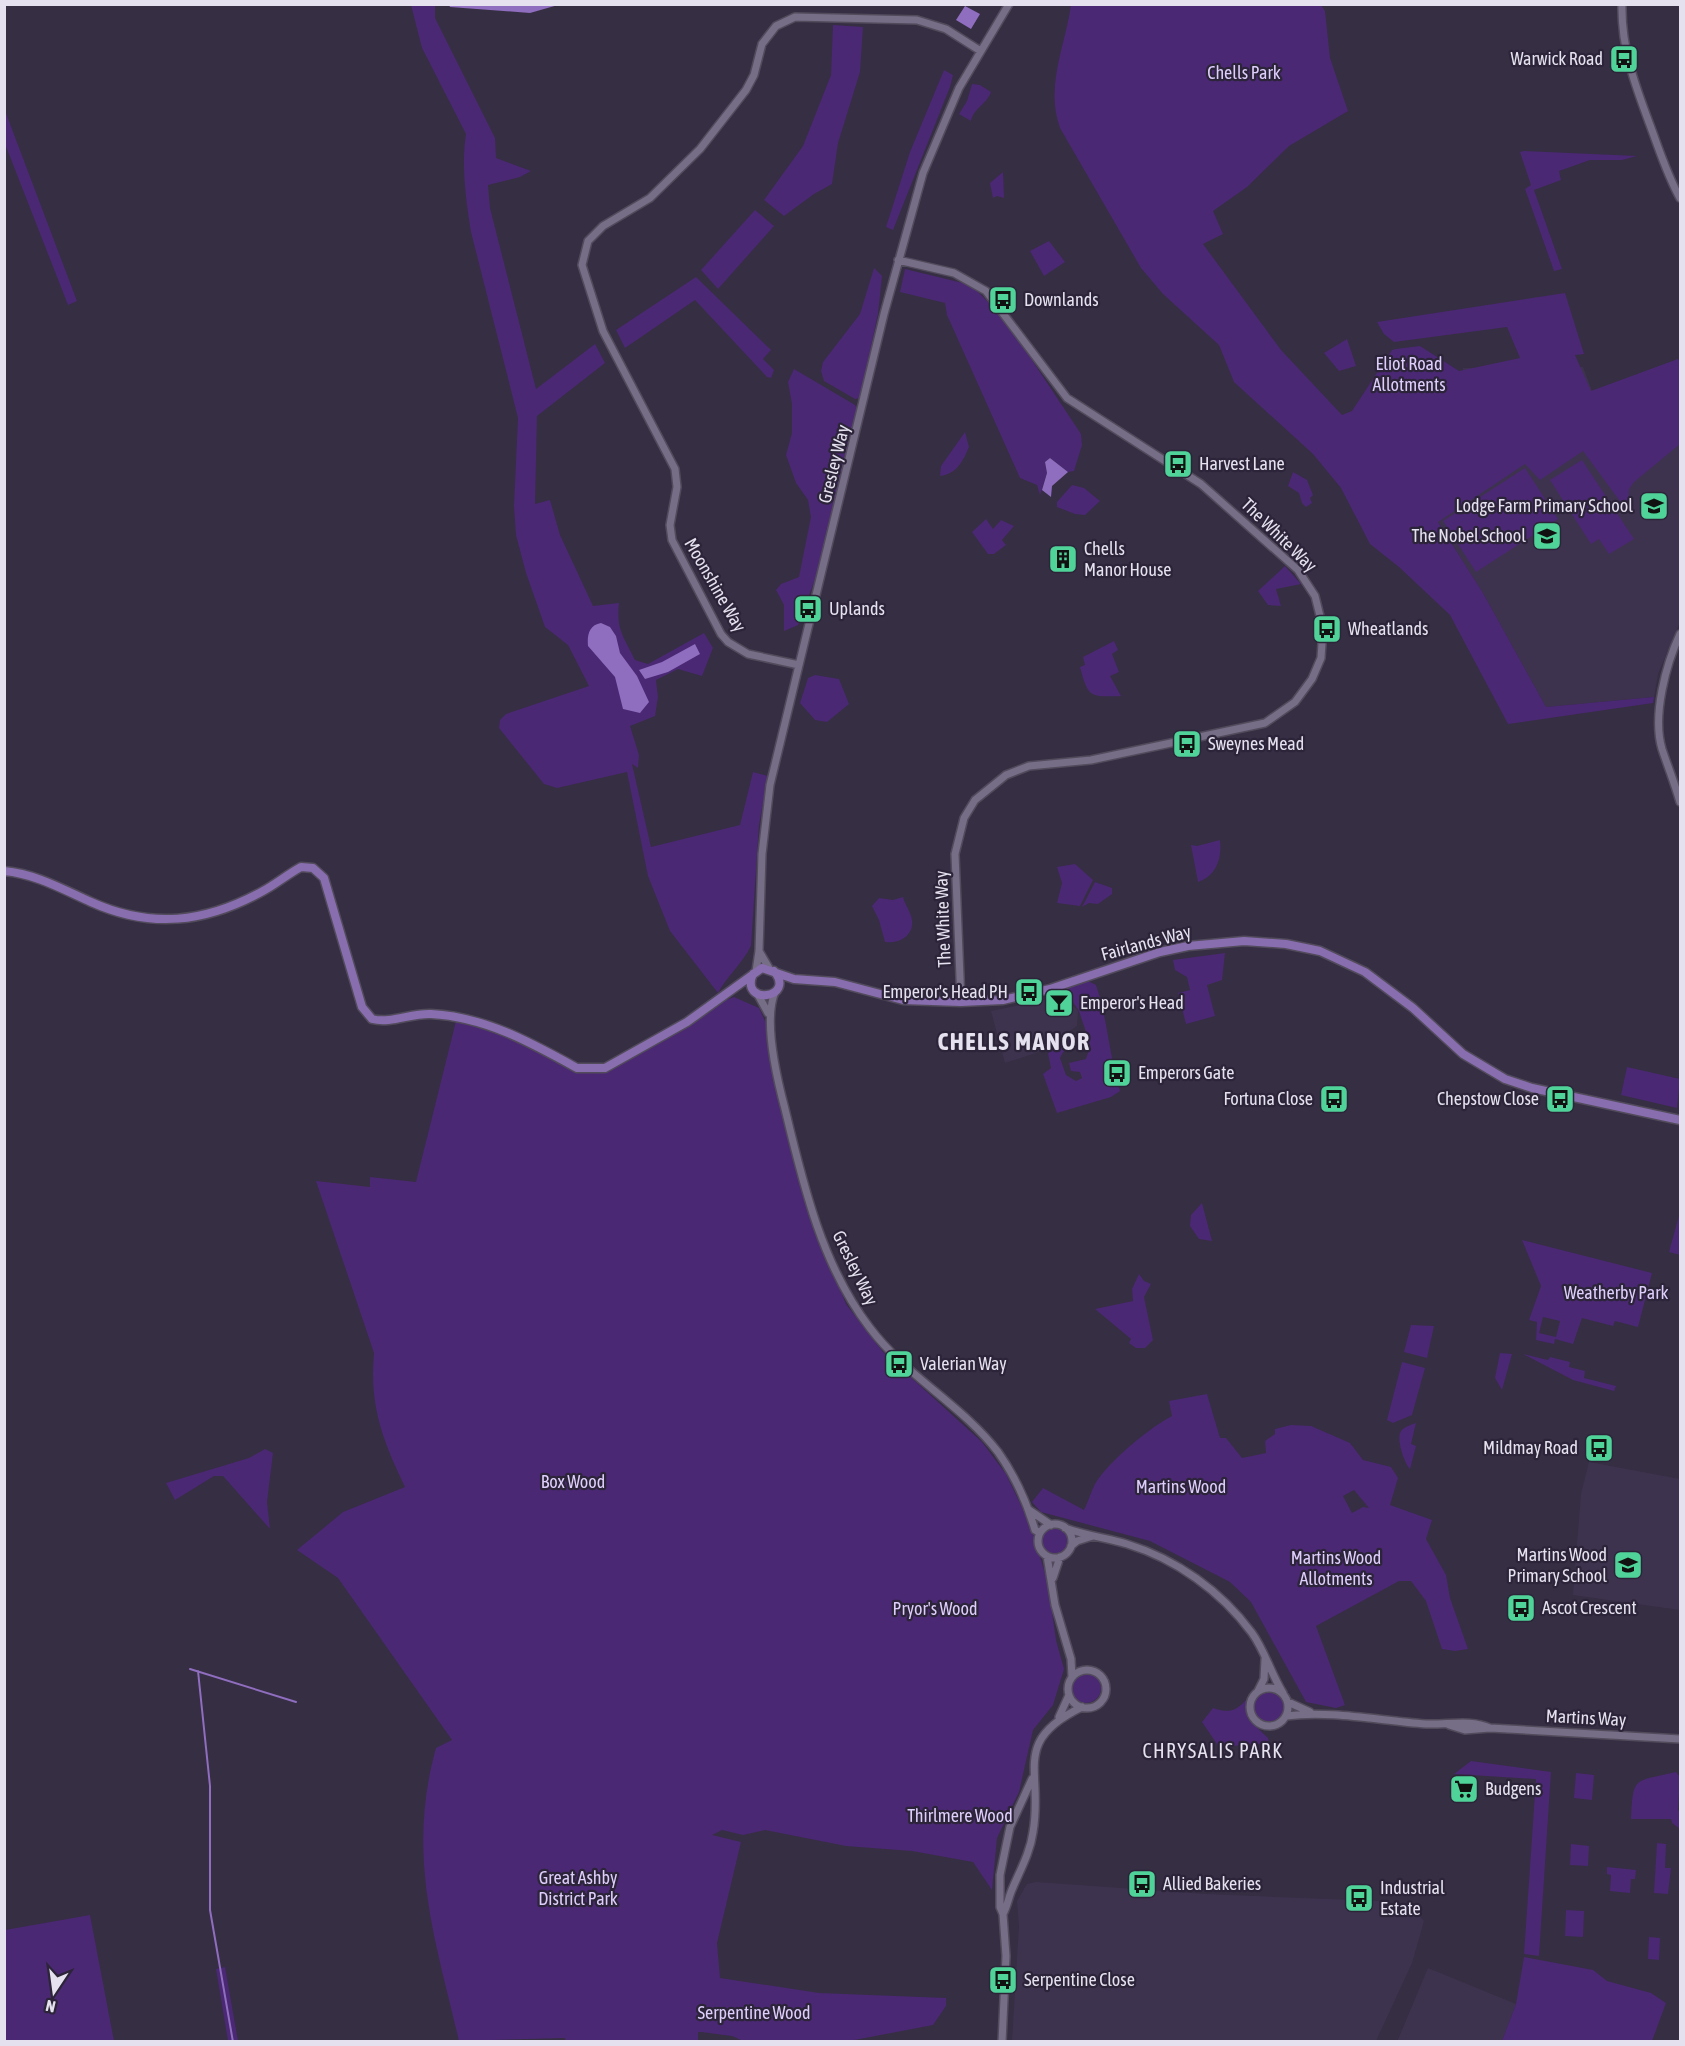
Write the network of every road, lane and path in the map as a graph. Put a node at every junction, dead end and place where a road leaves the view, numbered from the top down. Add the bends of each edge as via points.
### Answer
1 (1008, 4) edge
2 (1622, 4) edge
3 (980, 51) junction
4 (1680, 198) edge
5 (898, 260) junction
6 (1680, 634) edge
7 (799, 665) junction
8 (1680, 802) edge
9 (4, 871) edge
10 (759, 951) junction
11 (772, 970) junction
12 (755, 972) junction
13 (794, 979) junction
14 (734, 990) junction
15 (776, 991) junction
16 (756, 992) junction
17 (961, 1002) junction
18 (770, 1018) junction
19 (1680, 1120) edge
20 (1029, 1510) junction
21 (1051, 1525) junction
22 (1065, 1528) junction
23 (1040, 1533) junction
24 (1093, 1536) junction
25 (1071, 1547) junction
26 (1047, 1556) junction
27 (1060, 1557) junction
28 (1053, 1581) junction
29 (1071, 1659) junction
30 (1265, 1659) junction
31 (1082, 1671) junction
32 (1072, 1677) junction
33 (1256, 1692) junction
34 (1283, 1693) junction
35 (1069, 1695) junction
36 (1288, 1702) junction
37 (1082, 1707) junction
38 (1315, 1714) junction
39 (1286, 1716) junction
40 (1059, 1717) junction
41 (1680, 1739) edge
42 (1032, 1779) junction
43 (1003, 1914) junction
44 (1002, 2042) edge

1 - 3 street, Gresley Way
2 - 4 street via 1627,60
3 - 5 street, Gresley Way via 936,137
3 - 7 street, Moonshine Way via 946,29 917,20 795,17 776,26 762,44 746,90 700,149 650,198 603,226 588,241 582,266 603,331 675,470 672,540 728,642 748,654
5 - 7 street, Gresley Way
5 - 17 street, The White Way via 954,273 986,291 1067,398 1201,484 1298,570 1315,596 1323,628 1321,658 1307,688 1289,707 1265,723 1091,760 1029,766 1006,775 975,800 964,818 955,854
6 - 8 street via 1665,679 1660,720 1662,747
7 - 10 street, Gresley Way via 763,830
9 - 14 main road via 51,882 126,916 161,920 212,913 264,891 302,867 313,868 324,878 362,1007 372,1019 386,1021 430,1014 487,1024 585,1069 605,1068 687,1022
10 - 11 street
10 - 12 street, Gresley Way
11 - 12 main road
11 - 13 main road, Fairlands Way
11 - 15 main road via 779,978
12 - 14 main road
12 - 16 main road via 751,985
13 - 15 main road
13 - 17 main road, Fairlands Way via 835,982 913,1001
14 - 16 main road
15 - 16 main road via 764,996
15 - 18 street, Gresley Way
16 - 18 street, Gresley Way
17 - 19 main road, Fairlands Way via 1003,1000 1050,989 1188,946 1244,941 1286,944 1320,951 1365,972 1406,1001 1463,1054 1505,1079
18 - 20 street, Gresley Way via 783,1104 804,1182 825,1244 850,1299 889,1350 997,1452
20 - 21 street
20 - 23 street, Gresley Way via 1035,1530
21 - 22 street
21 - 23 street
22 - 24 street
22 - 25 street via 1071,1537
23 - 26 street via 1038,1544
24 - 25 street
24 - 30 street via 1143,1550 1196,1578 1243,1621
25 - 27 street
26 - 27 street
26 - 28 street
27 - 28 street
28 - 29 street via 1055,1605
29 - 31 street
29 - 32 street
30 - 33 street, Martins Way via 1263,1679
30 - 34 street
31 - 32 street
31 - 37 street via 1100,1675 1105,1687 1104,1697 1097,1704
32 - 35 street
33 - 34 street via 1270,1688
33 - 39 street, Martins Way via 1250,1709 1259,1724 1276,1725
34 - 36 street
35 - 37 street
35 - 40 street
36 - 38 street, Martins Way
36 - 39 street
37 - 40 street
38 - 39 street, Martins Way
38 - 41 street, Martins Way
40 - 42 street via 1039,1743
42 - 43 street via 1036,1800 1032,1837
42 - 43 street via 1010,1827 1003,1854 999,1891
43 - 44 street via 1006,1956

